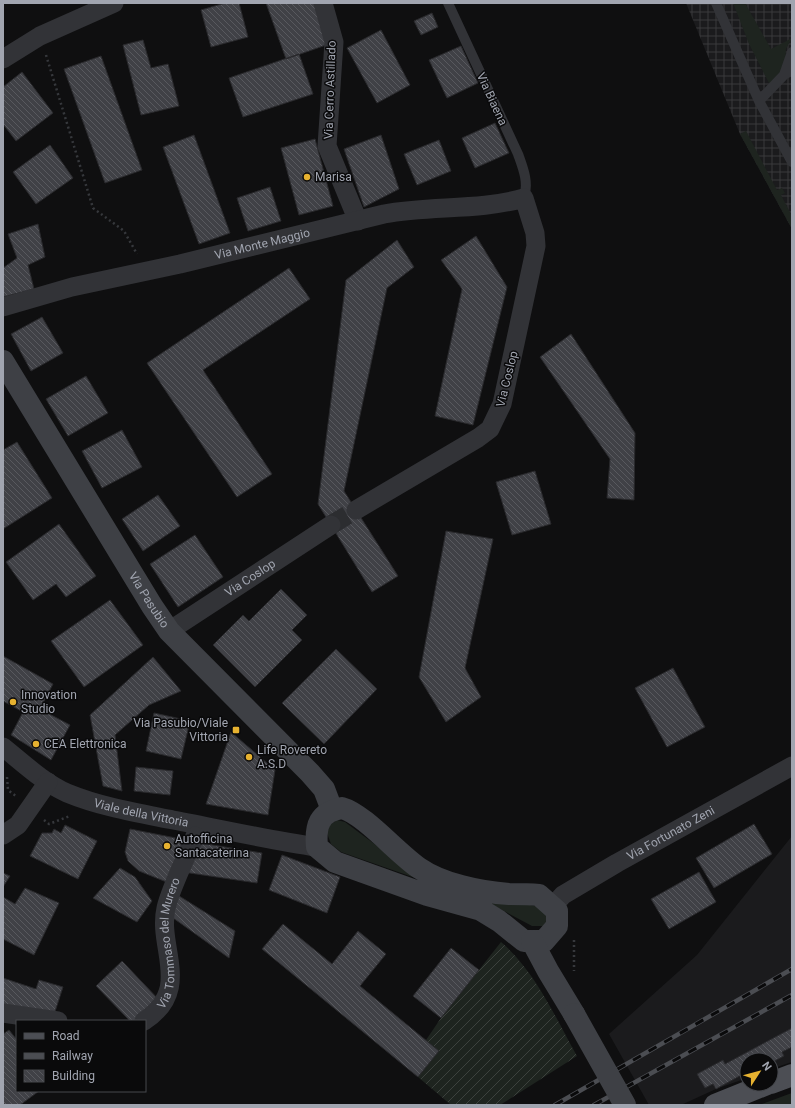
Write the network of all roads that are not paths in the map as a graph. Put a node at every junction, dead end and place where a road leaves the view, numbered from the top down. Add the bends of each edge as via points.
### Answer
1 (114, 3) edge
2 (323, 3) edge
3 (448, 3) edge
4 (716, 3) edge
5 (792, 52) edge
6 (3, 59) edge
7 (788, 73) edge
8 (759, 101) junction
9 (792, 162) edge
10 (524, 198) junction
11 (358, 221) junction
12 (3, 307) edge
13 (3, 361) edge
14 (356, 510) tunnel mouth
15 (331, 525) tunnel mouth
16 (169, 631) junction
17 (3, 747) edge
18 (792, 766) edge
19 (48, 782) junction
20 (332, 810) junction
21 (3, 835) edge
22 (195, 836) dead end
23 (317, 847) junction
24 (553, 906) junction
25 (532, 941) junction
26 (3, 1013) edge
27 (51, 1020) edge
28 (145, 1020) edge
29 (792, 1075) edge
30 (779, 1080) edge
31 (747, 1092) edge
32 (625, 1105) edge
33 (714, 1105) edge

1 - 6 street via 40,36
2 - 11 street, Via Cerro Astillado via 334,42 328,146
3 - 10 lane, Via Biaena via 518,154 525,174 527,189
4 - 8 lane
5 - 7 lane
7 - 8 lane
8 - 9 lane
10 - 11 street, Via Monte Maggio via 503,204 406,210
10 - 14 street, Via Coslop via 536,246 511,369 496,421 478,438
11 - 12 street, Via Monte Maggio via 72,288
13 - 16 street, Via Pasubio
15 - 16 street, Via Coslop
16 - 20 street, Via Pasubio via 310,772 324,789
17 - 19 street, Viale della Vittoria
18 - 24 street, Via Fortunato Zeni via 617,863 563,895
19 - 21 street via 18,825
19 - 23 street, Viale della Vittoria via 66,793 124,810
20 - 23 street via 318,823
20 - 24 street via 342,808 355,813 403,856 432,876 476,889 539,895
22 - 28 street, Via Tommaso del Murero via 164,920 171,960 171,978 165,1000
23 - 25 street via 335,862 427,895 481,910 524,941
24 - 25 street via 557,911 557,926 544,941
25 - 32 street, bridge
26 - 27 street
29 - 30 main road
31 - 33 main road

